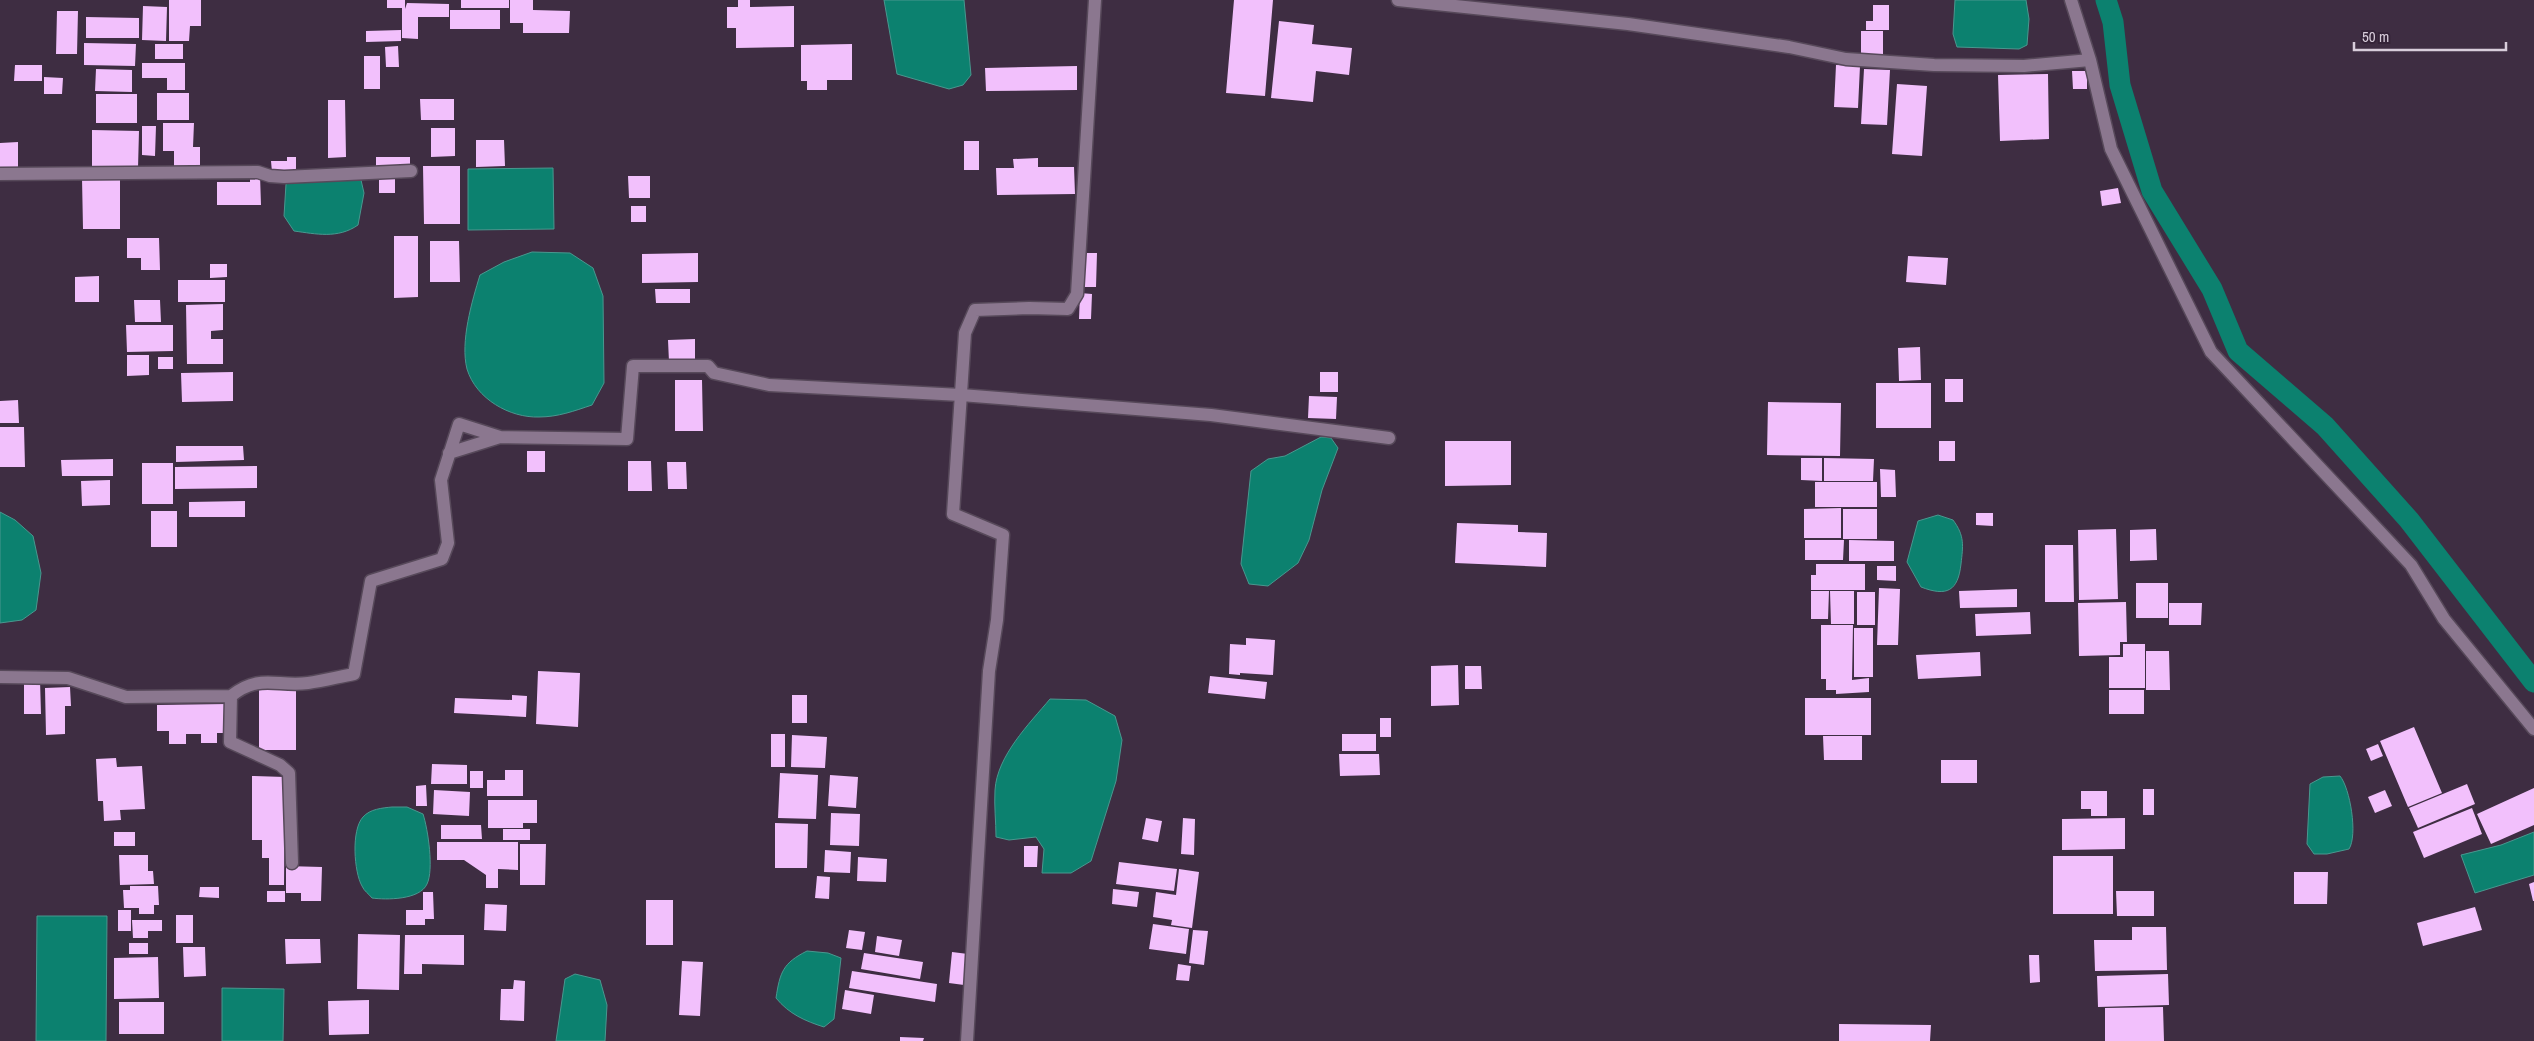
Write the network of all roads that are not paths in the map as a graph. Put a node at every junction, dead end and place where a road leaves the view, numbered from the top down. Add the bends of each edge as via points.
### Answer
1 (1095, 0) edge
2 (1398, 0) edge
3 (2071, 0) edge
4 (2090, 60) junction
5 (411, 171) dead end
6 (0, 174) edge
7 (961, 395) junction
8 (500, 437) junction
9 (1389, 438) dead end
10 (449, 453) junction
11 (0, 677) edge
12 (231, 696) junction
13 (2534, 729) edge
14 (292, 863) dead end
15 (967, 1041) edge

1 - 7 street via 1077,294 1068,309 976,310 965,333
2 - 4 street via 1628,24 1789,47 1846,59 2024,66
3 - 4 street
4 - 13 street via 2111,149 2211,352 2412,565 2444,619
5 - 6 street via 284,176 258,172
7 - 8 street via 769,385 714,373 708,366 633,366 627,439
7 - 9 street via 1211,416
7 - 15 street via 953,514 1002,535 997,620 989,671
8 - 10 street
8 - 10 street via 459,424
10 - 12 street via 440,480 448,543 442,559 371,581 354,674 306,684 254,682
11 - 12 street via 68,678 126,697
12 - 14 street via 230,742 289,772

